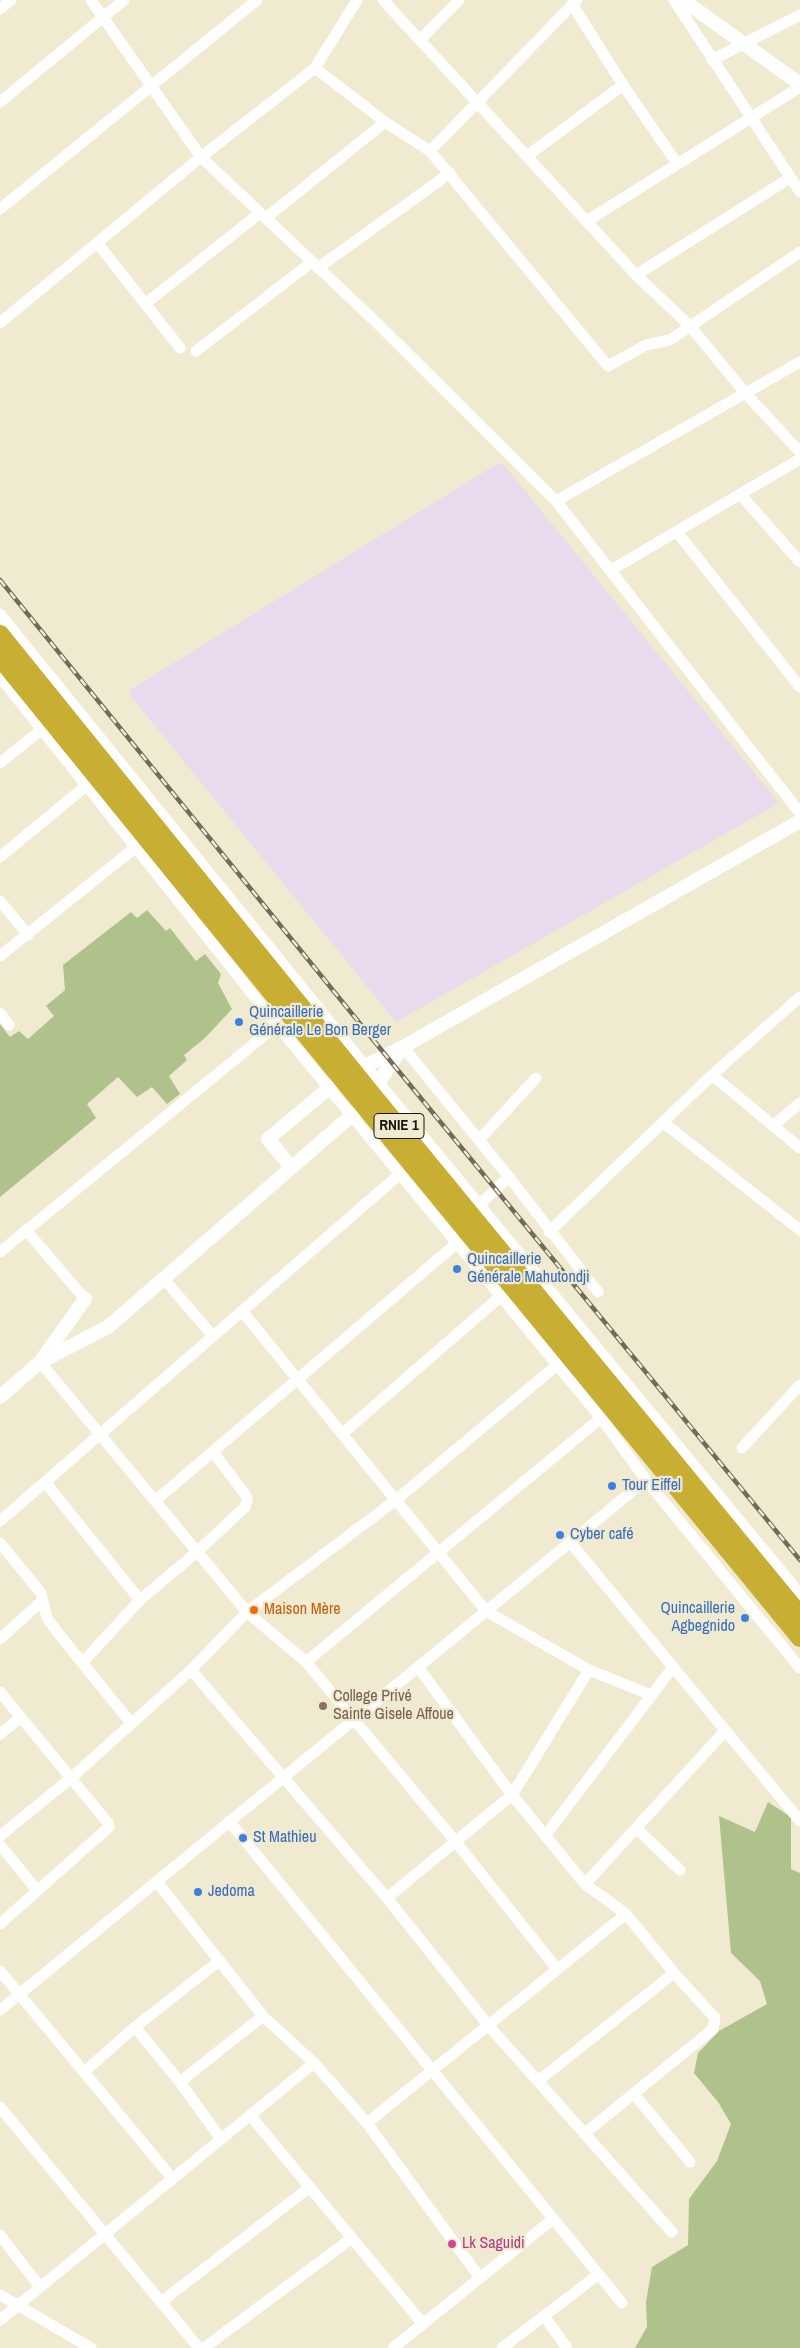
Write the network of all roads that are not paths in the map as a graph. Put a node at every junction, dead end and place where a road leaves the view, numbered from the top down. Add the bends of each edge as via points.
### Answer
1 (11, 0) edge
2 (91, 0) edge
3 (124, 0) edge
4 (257, 0) edge
5 (357, 0) edge
6 (383, 0) edge
7 (459, 0) edge
8 (677, 0) edge
9 (574, 2) edge
10 (0, 9) edge
11 (800, 15) edge
12 (103, 17) junction
13 (420, 40) junction
14 (744, 44) junction
15 (712, 60) junction
16 (315, 68) junction
17 (622, 85) junction
18 (800, 85) edge
19 (151, 88) junction
20 (476, 101) junction
21 (0, 102) edge
22 (749, 118) junction
23 (385, 122) junction
24 (430, 151) junction
25 (201, 156) junction
26 (527, 156) junction
27 (676, 162) junction
28 (450, 173) junction
29 (790, 178) junction
30 (800, 192) edge
31 (0, 209) edge
32 (263, 216) junction
33 (587, 221) junction
34 (98, 244) junction
35 (800, 252) edge
36 (315, 265) junction
37 (636, 275) junction
38 (145, 304) junction
39 (0, 323) edge
40 (690, 326) junction
41 (180, 348) dead end
42 (196, 351) dead end
43 (800, 362) edge
44 (746, 394) junction
45 (800, 452) edge
46 (800, 459) edge
47 (740, 494) junction
48 (556, 501) junction
49 (677, 532) junction
50 (800, 562) edge
51 (612, 570) junction
52 (0, 614) edge
53 (0, 634) edge
54 (0, 658) edge
55 (0, 677) edge
56 (800, 687) edge
57 (42, 729) junction
58 (0, 762) edge
59 (87, 785) junction
60 (800, 813) edge
61 (800, 821) edge
62 (136, 847) junction
63 (0, 857) edge
64 (0, 900) edge
65 (28, 935) junction
66 (0, 956) edge
67 (800, 996) edge
68 (0, 1013) edge
69 (9, 1025) dead end
70 (277, 1025) junction
71 (403, 1047) junction
72 (712, 1075) junction
73 (348, 1076) junction
74 (536, 1078) dead end
75 (366, 1099) junction
76 (800, 1103) edge
77 (664, 1123) junction
78 (773, 1126) junction
79 (479, 1140) junction
80 (800, 1148) edge
81 (291, 1168) junction
82 (400, 1174) junction
83 (509, 1177) junction
84 (480, 1204) junction
85 (26, 1230) junction
86 (800, 1230) edge
87 (549, 1232) junction
88 (457, 1243) junction
89 (0, 1252) edge
90 (163, 1278) junction
91 (598, 1292) dead end
92 (501, 1296) junction
93 (85, 1299) joint
94 (242, 1311) junction
95 (213, 1336) junction
96 (40, 1362) junction
97 (557, 1365) junction
98 (297, 1380) junction
99 (800, 1385) edge
100 (0, 1397) edge
101 (601, 1418) junction
102 (100, 1434) junction
103 (342, 1434) junction
104 (742, 1448) dead end
105 (213, 1452) junction
106 (646, 1480) junction
107 (45, 1482) junction
108 (396, 1500) junction
109 (155, 1501) junction
110 (0, 1521) edge
111 (570, 1542) junction
112 (0, 1543) edge
113 (197, 1552) junction
114 (438, 1553) junction
115 (800, 1594) edge
116 (43, 1600) junction
117 (140, 1600) junction
118 (486, 1611) junction
119 (247, 1612) junction
120 (800, 1615) edge
121 (800, 1638) edge
122 (0, 1639) edge
123 (306, 1662) junction
124 (82, 1663) junction
125 (418, 1667) junction
126 (673, 1668) junction
127 (800, 1668) edge
128 (191, 1670) junction
129 (589, 1670) junction
130 (0, 1692) edge
131 (651, 1695) junction
132 (20, 1718) junction
133 (353, 1720) junction
134 (131, 1723) junction
135 (724, 1732) junction
136 (0, 1734) edge
137 (285, 1777) junction
138 (70, 1778) junction
139 (512, 1795) junction
140 (228, 1821) junction
141 (800, 1821) edge
142 (637, 1829) junction
143 (0, 1836) edge
144 (545, 1836) junction
145 (455, 1841) junction
146 (0, 1845) edge
147 (680, 1870) dead end
148 (157, 1882) junction
149 (585, 1884) junction
150 (37, 1890) junction
151 (387, 1898) junction
152 (626, 1914) junction
153 (0, 1924) edge
154 (219, 1961) junction
155 (557, 1969) junction
156 (0, 1971) edge
157 (674, 1973) junction
158 (19, 1994) junction
159 (0, 2010) edge
160 (263, 2016) junction
161 (488, 2025) junction
162 (135, 2026) junction
163 (314, 2063) junction
164 (432, 2070) junction
165 (84, 2072) junction
166 (538, 2081) junction
167 (180, 2082) junction
168 (634, 2094) junction
169 (0, 2107) edge
170 (250, 2115) junction
171 (367, 2123) junction
172 (584, 2134) junction
173 (221, 2139) junction
174 (690, 2162) dead end
175 (172, 2178) junction
176 (310, 2187) junction
177 (553, 2219) junction
178 (672, 2232) dead end
179 (105, 2234) junction
180 (0, 2235) edge
181 (352, 2238) junction
182 (599, 2274) junction
183 (480, 2278) junction
184 (40, 2287) junction
185 (0, 2295) edge
186 (161, 2302) junction
187 (622, 2303) dead end
188 (17, 2305) junction
189 (544, 2316) junction
190 (0, 2320) edge
191 (423, 2324) junction
192 (88, 2347) edge
193 (199, 2348) edge
194 (204, 2348) edge
195 (394, 2348) edge
196 (502, 2348) edge
197 (567, 2348) edge

1 - 10 street
2 - 12 street
3 - 12 street
4 - 19 street
5 - 16 street
6 - 13 street
7 - 13 street
8 - 14 street
8 - 15 street
9 - 17 street
9 - 20 street
11 - 14 street
12 - 19 street
12 - 21 street
13 - 20 street
14 - 15 street
14 - 18 street
15 - 22 street
16 - 23 street
16 - 25 street
17 - 26 street
17 - 27 street
18 - 22 street
19 - 25 street
19 - 31 street
20 - 24 street
20 - 26 street
22 - 27 street
22 - 29 street
23 - 24 street
23 - 32 street
24 - 28 street
25 - 32 street
25 - 34 street
26 - 33 street
27 - 33 street
28 - 36 street
28 - 40 street via 608,366 646,345 670,340
29 - 30 street
29 - 37 street
32 - 36 street
32 - 38 street
33 - 37 street
34 - 38 street
34 - 39 street
35 - 40 street
36 - 42 street
36 - 48 street
37 - 40 street
38 - 41 street
40 - 44 street
43 - 44 street
44 - 45 street
44 - 48 street
46 - 47 street
47 - 49 street
47 - 50 street
48 - 51 street
49 - 51 street
49 - 56 street
51 - 60 street
52 - 73 street
53 - 73 highway, RNIE 1
54 - 73 highway, RNIE 1
55 - 57 street
57 - 58 street
57 - 59 street
59 - 62 street
59 - 63 street
61 - 71 street
62 - 65 street
62 - 70 street
64 - 65 street
65 - 66 street
67 - 72 street
68 - 69 street
70 - 73 street
70 - 85 street
71 - 73 street
71 - 75 street
71 - 79 street
72 - 77 street
72 - 78 street
73 - 75 highway, RNIE 1
73 - 75 street
73 - 81 street via 268,1139
74 - 79 street
75 - 81 street
75 - 82 street
75 - 84 street
75 - 120 highway, RNIE 1
75 - 121 highway, RNIE 1
76 - 78 street
77 - 86 street
77 - 87 street
78 - 80 street
79 - 83 street
81 - 90 street
82 - 88 street
82 - 94 street
83 - 84 street
83 - 87 street
84 - 115 street
85 - 89 street
85 - 93 street
87 - 91 street
88 - 92 street
88 - 98 street
90 - 95 street
90 - 96 street via 108,1327
92 - 97 street
92 - 103 street
93 - 96 street
94 - 95 street
94 - 98 street
95 - 102 street
96 - 100 street
96 - 102 street
97 - 101 street
97 - 108 street
98 - 103 street
98 - 105 street
99 - 104 street
101 - 106 street
101 - 114 street
102 - 107 street
102 - 109 street
103 - 108 street
105 - 109 street
105 - 113 street via 247,1500 236,1517
106 - 111 street
106 - 127 street
107 - 110 street
107 - 117 street
108 - 114 street
108 - 119 street
109 - 113 street
111 - 118 street
111 - 126 street
112 - 116 street via 41,1593
113 - 117 street
113 - 119 street
114 - 118 street
114 - 123 street
116 - 122 street
116 - 124 street via 47,1618
117 - 124 street
118 - 125 street
118 - 129 street
119 - 123 street
119 - 128 street
123 - 133 street
124 - 134 street
125 - 133 street
125 - 139 street
126 - 131 street
126 - 135 street
128 - 134 street
128 - 137 street
129 - 131 street
129 - 139 street
130 - 132 street
131 - 144 street
132 - 136 street
132 - 138 street
133 - 137 street
133 - 145 street
134 - 138 street
135 - 141 street
135 - 142 street
137 - 140 street
137 - 151 street
138 - 143 street
138 - 150 street via 109,1827
139 - 144 street
139 - 145 street
140 - 148 street
140 - 164 street
142 - 147 street
142 - 149 street
144 - 149 street
145 - 151 street
145 - 155 street
146 - 150 street
148 - 154 street
148 - 158 street
149 - 152 street
150 - 153 street
151 - 161 street
152 - 155 street
152 - 157 street
154 - 160 street
154 - 162 street
155 - 161 street
156 - 158 street
157 - 166 street
157 - 168 street via 714,2018 715,2024
158 - 159 street
158 - 165 street
160 - 163 street
160 - 167 street
161 - 164 street
161 - 166 street
162 - 165 street
162 - 167 street
163 - 170 street
163 - 171 street
164 - 171 street
164 - 177 street
165 - 175 street
166 - 172 street
167 - 173 street
168 - 172 street
168 - 174 street
169 - 179 street
170 - 173 street
170 - 176 street
171 - 183 street
172 - 178 street
173 - 175 street
175 - 179 street
176 - 181 street
176 - 186 street
177 - 182 street
177 - 183 street
179 - 184 street
179 - 186 street
180 - 184 street
181 - 191 street
181 - 194 street
182 - 187 street
182 - 189 street
183 - 191 street
184 - 188 street
185 - 188 street
186 - 193 street
188 - 190 street
188 - 192 street
189 - 196 street
189 - 197 street
191 - 195 street

